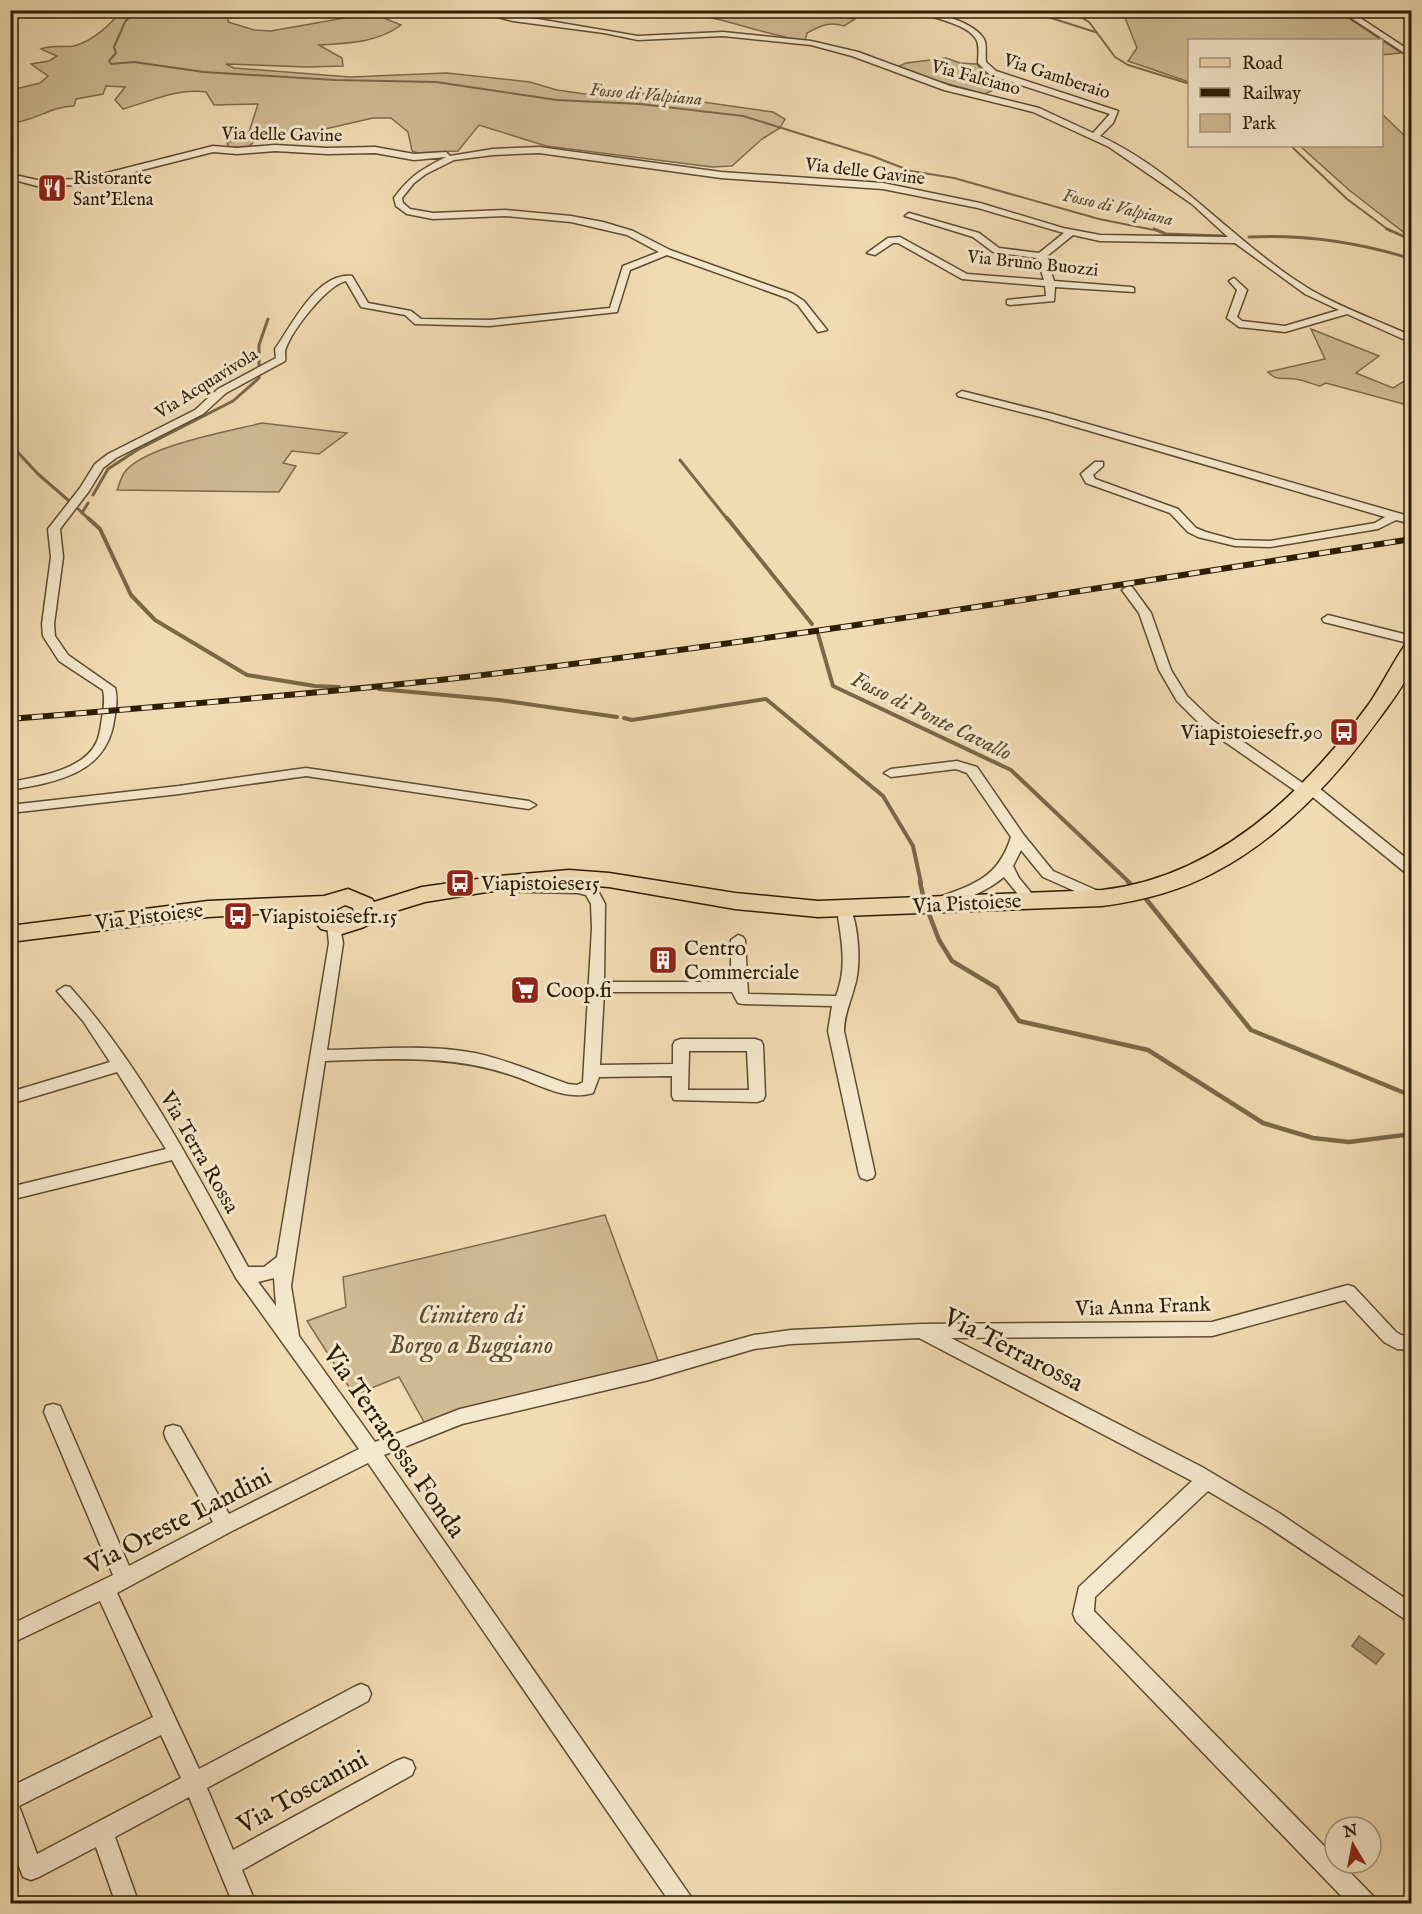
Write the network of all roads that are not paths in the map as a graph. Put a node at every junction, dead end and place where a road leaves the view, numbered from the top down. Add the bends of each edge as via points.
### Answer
1 (473, 10) edge
2 (918, 10) edge
3 (1342, 10) edge
4 (1412, 56) edge
5 (1095, 136) junction
6 (485, 153) junction
7 (10, 176) edge
8 (909, 216) dead end
9 (1070, 233) junction
10 (1241, 243) junction
11 (667, 252) junction
12 (873, 253) dead end
13 (1041, 256) junction
14 (1234, 281) dead end
15 (1050, 283) junction
16 (1131, 290) dead end
17 (1010, 302) dead end
18 (1345, 311) junction
19 (822, 330) dead end
20 (1412, 340) edge
21 (962, 394) dead end
22 (1099, 464) dead end
23 (1395, 516) junction
24 (1412, 521) edge
25 (1128, 590) dead end
26 (1328, 619) dead end
27 (1410, 654) edge
28 (891, 773) dead end
29 (10, 786) edge
30 (1307, 789) junction
31 (529, 805) dead end
32 (10, 809) edge
33 (1018, 837) junction
34 (1007, 867) junction
35 (1412, 871) edge
36 (1048, 874) junction
37 (470, 887) junction
38 (1102, 898) junction
39 (1036, 900) junction
40 (934, 904) junction
41 (844, 909) junction
42 (343, 918) junction
43 (10, 934) edge
44 (738, 940) dead end
45 (597, 987) junction
46 (738, 987) junction
47 (65, 991) dead end
48 (842, 1001) junction
49 (318, 1056) junction
50 (120, 1065) junction
51 (680, 1070) junction
52 (592, 1071) junction
53 (10, 1098) edge
54 (176, 1153) junction
55 (867, 1174) dead end
56 (10, 1194) edge
57 (285, 1259) junction
58 (242, 1273) junction
59 (921, 1332) junction
60 (291, 1339) junction
61 (1412, 1343) edge
62 (53, 1412) dead end
63 (173, 1433) dead end
64 (370, 1452) junction
65 (1207, 1480) junction
66 (225, 1525) junction
67 (124, 1577) junction
68 (105, 1589) junction
69 (1412, 1615) edge
70 (10, 1635) edge
71 (361, 1694) dead end
72 (166, 1722) junction
73 (404, 1768) dead end
74 (194, 1783) junction
75 (10, 1799) edge
76 (10, 1811) edge
77 (102, 1832) junction
78 (228, 1865) junction
79 (128, 1904) edge
80 (244, 1904) edge
81 (684, 1904) edge
82 (1365, 1904) edge

1 - 5 street, Via Falciano via 513,20 638,38 723,34 819,45 947,88 1036,110
2 - 5 street, Via Gamberaio via 975,33 981,42 982,63 993,74 1114,113
3 - 4 street
5 - 10 street, Via Falciano via 1170,183 1202,209 1236,227
6 - 7 street, Via delle Gavine via 414,157 375,150 207,150 95,179 44,183
6 - 9 street, Via delle Gavine via 539,150 721,174 883,186 980,206
6 - 11 street, Via delle Gavine via 435,164 411,181 398,198 399,204 406,211 433,216 505,213 589,222 630,233
8 - 13 street via 976,236 996,250
9 - 10 street, Via delle Gavine via 1114,239
9 - 13 street
10 - 18 street via 1302,288
11 - 19 street, Via delle Gavine via 790,296 801,303
11 - 29 street, Via Acquavivola via 626,268 614,310 490,323 418,322 408,313 364,305 349,279 340,279 309,304 280,349 281,358 222,391 192,416 99,466 54,529 57,557 48,624 49,636 63,658 109,688 109,718 102,745 73,768 42,780
12 - 15 street, Via Bruno Buozzi via 891,240 900,240 965,277
13 - 15 street
14 - 18 street via 1242,290 1232,318 1239,324 1288,329
15 - 16 street, Via Bruno Buozzi
15 - 17 street via 1051,298
18 - 20 street
21 - 23 street
22 - 23 street via 1087,474 1090,480 1174,511 1202,535 1235,543 1270,544 1378,526
23 - 24 street
25 - 30 street via 1145,613 1165,670 1182,698 1207,723
26 - 27 street
27 - 30 main road, Via Pistoiese via 1367,719
28 - 33 street via 968,767
30 - 35 street
30 - 38 main road, Via Pistoiese via 1247,842 1216,862 1157,887
31 - 32 street via 306,772
33 - 34 street
33 - 36 street
34 - 39 street via 1013,880
34 - 40 street via 982,885
36 - 38 street
36 - 39 street
37 - 41 main road, Via Pistoiese via 596,878 735,901
37 - 42 main road, Via Pistoiese via 422,895
37 - 45 street via 579,888 592,892 598,904
38 - 39 main road, Via Pistoiese
39 - 40 main road, Via Pistoiese
40 - 41 main road, Via Pistoiese
41 - 48 street via 851,969
42 - 43 main road, Via Pistoiese via 288,906 208,909
42 - 49 street, Via Terrarossa Fonda
44 - 46 street
45 - 46 street
45 - 52 street
46 - 48 street via 746,1000
47 - 50 street, Via Terra Rossa
48 - 55 street via 836,1031
49 - 52 street via 464,1057 572,1091 586,1089
49 - 57 street, Via Terrarossa Fonda
50 - 53 street
50 - 54 street, Via Terra Rossa
51 - 51 street via 680,1096 757,1096 755,1045 681,1045
51 - 52 street
54 - 56 street
54 - 58 street, Via Terra Rossa
57 - 58 street via 271,1273
57 - 60 street, Via Terrarossa Fonda via 282,1286
58 - 60 street, Via Terra Rossa
59 - 61 street, Via Anna Frank via 1212,1329 1348,1292 1390,1337
59 - 64 street, Via Terrarossa via 754,1342 649,1372 460,1417
59 - 65 street, Via Terrarossa
60 - 64 street, Via Terrarossa Fonda
62 - 67 street
63 - 66 street
64 - 66 street, Via Oreste Landini
64 - 81 street, Via Terrarossa Fonda
65 - 69 street, Via Terrarossa via 1272,1519
65 - 82 street via 1086,1593 1083,1614
66 - 67 street, Via Oreste Landini
67 - 68 street, Via Oreste Landini
68 - 70 street, Via Oreste Landini
68 - 72 street, Via Toscanini
71 - 74 street
72 - 74 street, Via Toscanini
72 - 75 street
73 - 78 street, Via Toscanini
74 - 77 street
74 - 78 street, Via Toscanini
76 - 77 street via 31,1869
77 - 79 street
78 - 80 street, Via Toscanini

